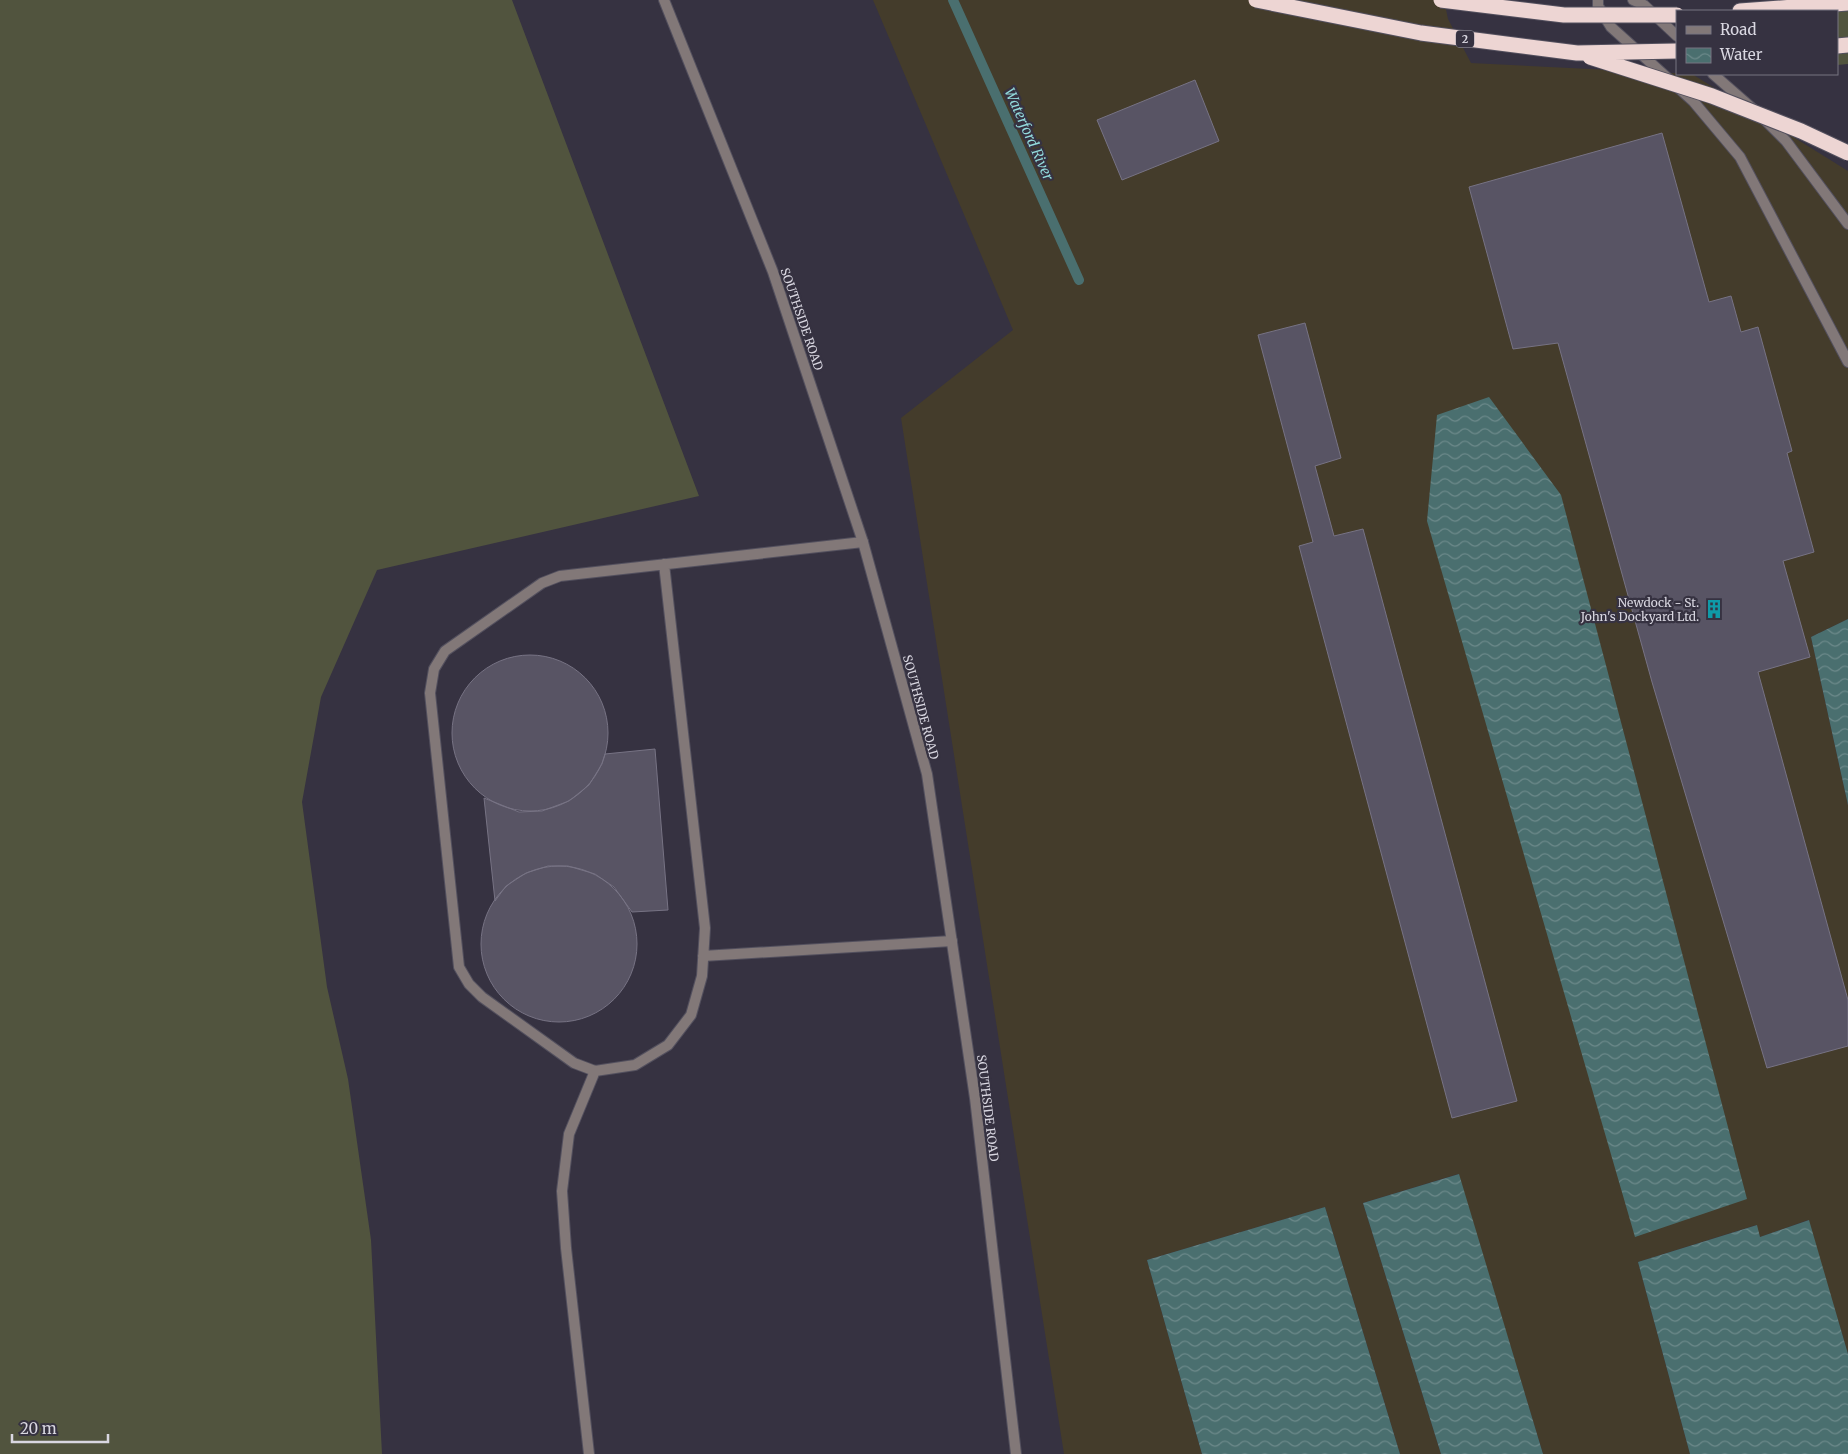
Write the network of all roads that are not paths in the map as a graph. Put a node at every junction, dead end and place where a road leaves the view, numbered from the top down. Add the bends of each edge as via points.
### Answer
1 (664, 0) edge
2 (1256, 0) edge
3 (1440, 0) edge
4 (1598, 0) edge
5 (1633, 0) edge
6 (1848, 2) edge
7 (1752, 10) edge
8 (1676, 15) edge
9 (1676, 35) edge
10 (1676, 51) edge
11 (1577, 53) junction
12 (1714, 75) edge
13 (1848, 153) edge
14 (1848, 224) edge
15 (1848, 362) edge
16 (863, 542) junction
17 (664, 564) junction
18 (952, 941) junction
19 (703, 956) junction
20 (595, 1071) junction
21 (589, 1454) edge
22 (1016, 1454) edge

1 - 16 street, SOUTHSIDE ROAD via 773,272
2 - 11 highway, 2, bridge via 1421,33
3 - 8 highway, bridge via 1564,15
4 - 15 street via 1598,6 1611,27 1693,100 1740,156
5 - 9 street via 1644,5
6 - 7 highway
10 - 11 highway, 2, bridge
11 - 13 highway, bridge via 1712,96
12 - 14 street via 1786,141
16 - 17 street
16 - 18 street, SOUTHSIDE ROAD via 927,774
17 - 19 street via 705,928
17 - 20 street via 560,576 542,583 445,651 434,669 430,693 459,967 482,998 574,1063
18 - 19 street
18 - 22 street, SOUTHSIDE ROAD via 975,1098
19 - 20 street via 702,976 691,1015 668,1045 635,1065
20 - 21 street via 569,1134 562,1191

